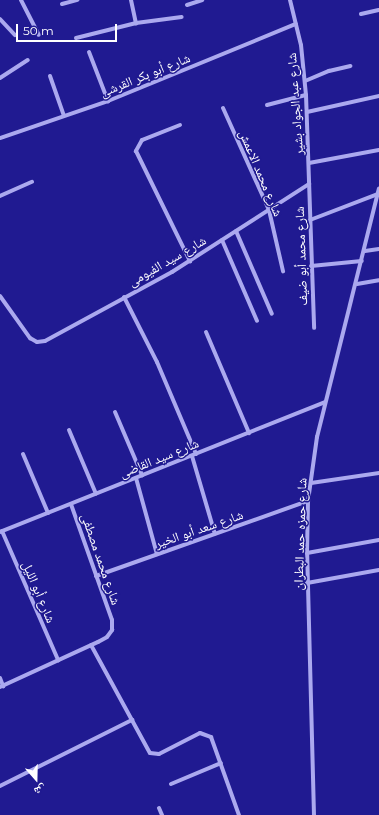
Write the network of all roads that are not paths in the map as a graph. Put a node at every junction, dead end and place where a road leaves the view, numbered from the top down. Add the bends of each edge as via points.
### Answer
1 (20, 0) edge
2 (78, 0) edge
3 (131, 0) edge
4 (202, 0) edge
5 (291, 0) edge
6 (62, 4) dead end
7 (187, 5) dead end
8 (379, 10) edge
9 (361, 14) dead end
10 (182, 17) dead end
11 (0, 19) edge
12 (136, 23) junction
13 (296, 24) junction
14 (15, 35) dead end
15 (39, 35) dead end
16 (76, 38) dead end
17 (89, 52) dead end
18 (28, 60) dead end
19 (350, 66) dead end
20 (50, 76) dead end
21 (0, 78) edge
22 (305, 81) junction
23 (306, 95) junction
24 (379, 96) edge
25 (108, 101) junction
26 (267, 105) dead end
27 (223, 108) dead end
28 (307, 112) junction
29 (64, 116) junction
30 (180, 125) dead end
31 (0, 138) edge
32 (379, 150) edge
33 (309, 163) junction
34 (32, 182) dead end
35 (309, 184) junction
36 (379, 189) edge
37 (378, 194) junction
38 (0, 196) edge
39 (269, 210) junction
40 (310, 220) junction
41 (236, 231) junction
42 (222, 240) junction
43 (379, 249) edge
44 (365, 251) junction
45 (190, 261) junction
46 (362, 261) junction
47 (310, 266) junction
48 (283, 271) dead end
49 (379, 280) edge
50 (357, 284) junction
51 (0, 296) edge
52 (124, 297) junction
53 (272, 314) dead end
54 (256, 321) dead end
55 (314, 328) dead end
56 (206, 332) dead end
57 (325, 402) junction
58 (115, 412) dead end
59 (69, 430) dead end
60 (249, 432) junction
61 (23, 454) dead end
62 (194, 455) junction
63 (379, 473) edge
64 (142, 475) junction
65 (136, 478) junction
66 (311, 483) junction
67 (96, 494) junction
68 (308, 501) junction
69 (71, 504) junction
70 (48, 513) junction
71 (1, 532) edge
72 (215, 534) junction
73 (379, 540) edge
74 (307, 553) junction
75 (157, 554) junction
76 (379, 570) edge
77 (96, 576) junction
78 (307, 583) junction
79 (91, 645) junction
80 (58, 660) junction
81 (0, 678) edge
82 (2, 686) edge
83 (132, 720) junction
84 (221, 763) junction
85 (171, 784) dead end
86 (0, 786) edge
87 (159, 808) dead end
88 (162, 815) edge
89 (239, 815) edge
90 (314, 815) edge

1 - 15 street
2 - 6 street
3 - 12 street
4 - 7 street
5 - 13 street, شارع عبد الجواد بشير
8 - 9 street
10 - 12 street
11 - 14 street
12 - 16 street
13 - 22 street, شارع عبد الجواد بشير
13 - 25 street, شارع أبو بكر القرشى
17 - 25 street
18 - 21 street
19 - 22 street
20 - 29 street
22 - 23 street, شارع عبد الجواد بشير
23 - 26 street
23 - 28 street, شارع عبد الجواد بشير
24 - 28 street
25 - 29 street, شارع أبو بكر القرشى
27 - 39 street, شارع محمد الاعمش
28 - 33 street, شارع عبد الجواد بشير
29 - 31 street, شارع أبو بكر القرشى
30 - 45 street via 142,140 136,151
32 - 33 street
33 - 35 street, شارع عبد الجواد بشير
34 - 38 street
35 - 39 street, شارع سيد الفيومى
35 - 40 street, شارع محمد أبو ضيف
36 - 37 street, شارع حمزه حمد البطران
37 - 40 street
37 - 44 street, شارع حمزه حمد البطران
39 - 41 street, شارع سيد الفيومى
39 - 48 street, شارع محمد الاعمش
40 - 47 street, شارع محمد أبو ضيف
41 - 42 street, شارع سيد الفيومى
41 - 53 street
42 - 45 street, شارع سيد الفيومى
42 - 54 street
43 - 44 street
44 - 46 street, شارع حمزه حمد البطران
45 - 52 street, شارع سيد الفيومى
46 - 47 street
46 - 50 street, شارع حمزه حمد البطران
47 - 55 street, شارع محمد أبو ضيف
49 - 50 street
50 - 57 street, شارع حمزه حمد البطران
51 - 52 street, شارع سيد الفيومى via 30,338 37,342 45,341
52 - 62 street via 157,362
56 - 60 street
57 - 60 street, شارع سيد القاضى
57 - 66 street, شارع حمزه حمد البطران
58 - 64 street
59 - 67 street
60 - 62 street, شارع سيد القاضى
61 - 70 street
62 - 64 street, شارع سيد القاضى
62 - 72 street
63 - 66 street
64 - 65 street, شارع سيد القاضى
65 - 67 street, شارع سيد القاضى
65 - 75 street
66 - 68 street, شارع حمزه حمد البطران
67 - 69 street, شارع سيد القاضى
68 - 72 street, شارع سعد أبو الخير
68 - 74 street, شارع حمزه حمد البطران
69 - 70 street, شارع سيد القاضى
69 - 77 street, شارع محمد مصطفى
70 - 71 street, شارع سيد القاضى
71 - 80 street, شارع أبو الليل
72 - 75 street, شارع سعد أبو الخير
73 - 74 street
74 - 78 street, شارع حمزه حمد البطران
75 - 77 street, شارع سعد أبو الخير
76 - 78 street
77 - 79 street, شارع محمد مصطفى via 112,620 112,630 107,637
78 - 90 street, شارع حمزه حمد البطران
79 - 80 street
79 - 83 street
80 - 82 street
81 - 82 street
83 - 84 street via 147,749 154,755 200,733 206,734 214,742
83 - 86 street
84 - 85 street
84 - 89 street
87 - 88 street

